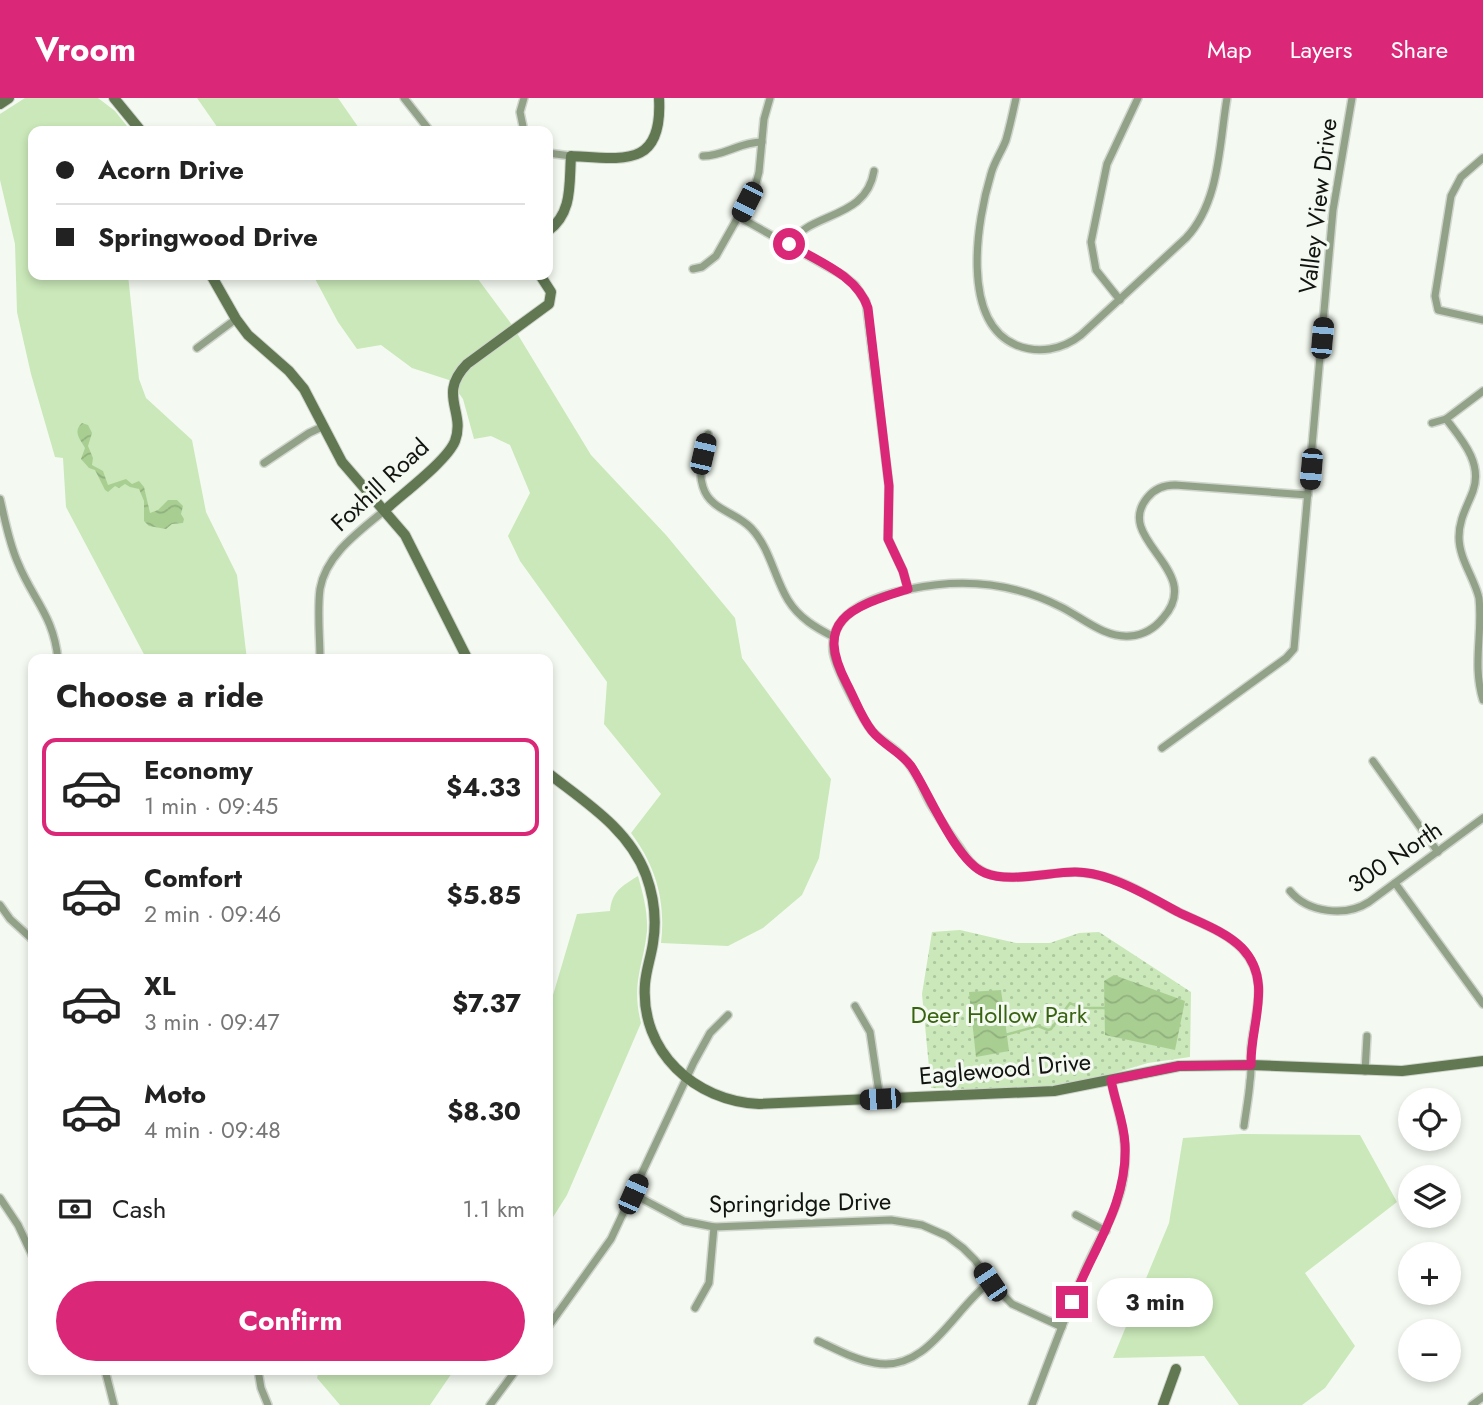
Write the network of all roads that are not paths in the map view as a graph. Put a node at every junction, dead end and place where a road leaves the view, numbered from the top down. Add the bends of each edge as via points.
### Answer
1 (9, 98) edge
2 (114, 98) edge
3 (404, 98) edge
4 (524, 98) edge
5 (659, 98) edge
6 (771, 98) edge
7 (1016, 98) edge
8 (1138, 98) edge
9 (1227, 98) edge
10 (1352, 98) edge
11 (0, 104) edge
12 (137, 126) edge
13 (426, 126) edge
14 (523, 126) edge
15 (762, 142) junction
16 (553, 154) edge
17 (571, 156) junction
18 (703, 156) dead end
19 (1483, 158) edge
20 (874, 171) dead end
21 (739, 217) junction
22 (553, 227) edge
23 (789, 244) junction
24 (693, 269) dead end
25 (214, 280) edge
26 (543, 280) edge
27 (1120, 300) junction
28 (236, 319) junction
29 (1483, 320) edge
30 (197, 348) dead end
31 (1483, 391) edge
32 (1446, 419) junction
33 (1432, 423) dead end
34 (324, 426) junction
35 (708, 433) dead end
36 (264, 463) dead end
37 (1308, 495) junction
38 (0, 499) edge
39 (385, 510) junction
40 (908, 589) junction
41 (834, 637) junction
42 (57, 654) edge
43 (320, 654) edge
44 (465, 654) edge
45 (1483, 699) edge
46 (1162, 748) dead end
47 (1373, 761) dead end
48 (553, 777) edge
49 (1482, 820) edge
50 (1438, 852) junction
51 (1395, 883) junction
52 (1290, 891) dead end
53 (0, 905) edge
54 (28, 936) edge
55 (1483, 1004) edge
56 (855, 1006) dead end
57 (728, 1015) dead end
58 (1367, 1036) dead end
59 (1483, 1061) edge
60 (1251, 1065) junction
61 (1365, 1071) junction
62 (686, 1079) junction
63 (1111, 1080) junction
64 (880, 1099) junction
65 (1244, 1126) dead end
66 (633, 1194) junction
67 (0, 1198) edge
68 (1076, 1216) dead end
69 (714, 1227) junction
70 (1105, 1231) junction
71 (28, 1246) edge
72 (990, 1282) junction
73 (695, 1308) dead end
74 (553, 1320) edge
75 (1062, 1327) junction
76 (818, 1341) dead end
77 (1176, 1369) dead end
78 (106, 1375) edge
79 (259, 1375) edge
80 (512, 1375) edge
81 (1483, 1397) edge
82 (114, 1405) edge
83 (268, 1405) edge
84 (490, 1405) edge
85 (1032, 1405) edge
86 (1163, 1405) edge
87 (1472, 1405) edge

1 - 11 main road
2 - 12 main road
3 - 13 street
4 - 14 street
5 - 17 main road via 658,134 642,152 624,159
6 - 15 street
7 - 27 street via 980,224 983,310 1007,340 1044,350 1076,339
8 - 27 street via 1107,164 1091,242 1098,275
9 - 27 street via 1213,186 1202,217
10 - 37 street, Valley View Drive via 1333,210
15 - 18 street
15 - 21 street via 757,180
16 - 17 street
17 - 22 main road via 566,209
19 - 29 street via 1461,177 1451,196 1435,296 1438,310
20 - 23 street via 858,201 800,232
21 - 23 street
21 - 24 street via 710,263
23 - 40 street via 844,276 866,302 889,486 888,539
25 - 28 main road
26 - 39 main road, Foxhill Road via 551,292 544,310 462,369 453,386 457,427 452,447
28 - 30 street
28 - 34 main road via 297,379
31 - 32 street
32 - 33 street
32 - 45 street via 1468,450 1475,470 1459,536 1481,609 1477,670
34 - 36 street
34 - 39 main road via 342,461
35 - 41 street via 700,475 705,494 753,530 794,609
37 - 40 street via 1170,485 1153,492 1138,521 1170,571 1174,594 1162,620 1135,636 1105,632 1047,600 1004,587 964,583
37 - 46 street, Valley View Drive via 1293,653
38 - 42 street via 18,565 45,610
39 - 43 street, Foxhill Road via 338,553 325,573 320,596
39 - 44 main road via 417,556
40 - 41 street via 853,610 842,619
41 - 60 street via 835,660 869,726 910,764 934,811 975,867 999,876 1074,872 1104,877 1240,946 1259,981
47 - 50 street
48 - 62 main road, Eaglewood Drive via 619,831 643,867 655,919 645,985 648,1019 662,1053
49 - 50 street, 300 North
50 - 51 street, 300 North
51 - 52 street, 300 North via 1351,910 1309,906
51 - 55 street
53 - 54 street
56 - 64 street via 870,1032
57 - 62 street via 710,1033
58 - 61 street
59 - 61 main road, Eaglewood Drive via 1419,1070
60 - 61 main road, Eaglewood Drive
60 - 63 main road, Eaglewood Drive via 1179,1066
60 - 65 street
62 - 64 main road, Eaglewood Drive via 713,1095 747,1104
62 - 66 street
63 - 64 main road, Eaglewood Drive via 1054,1091
63 - 70 street via 1125,1156 1121,1191
66 - 69 street, Springridge Drive via 684,1221
66 - 74 street via 611,1239
67 - 71 street
68 - 70 street
69 - 72 street, Springridge Drive via 907,1221 956,1242
69 - 73 street via 709,1283
70 - 75 street
72 - 75 street, Springridge Drive via 1020,1309
72 - 76 street via 925,1349 904,1361 873,1363
75 - 85 street
77 - 86 main road
78 - 82 street
79 - 83 street
80 - 84 street
81 - 87 street

